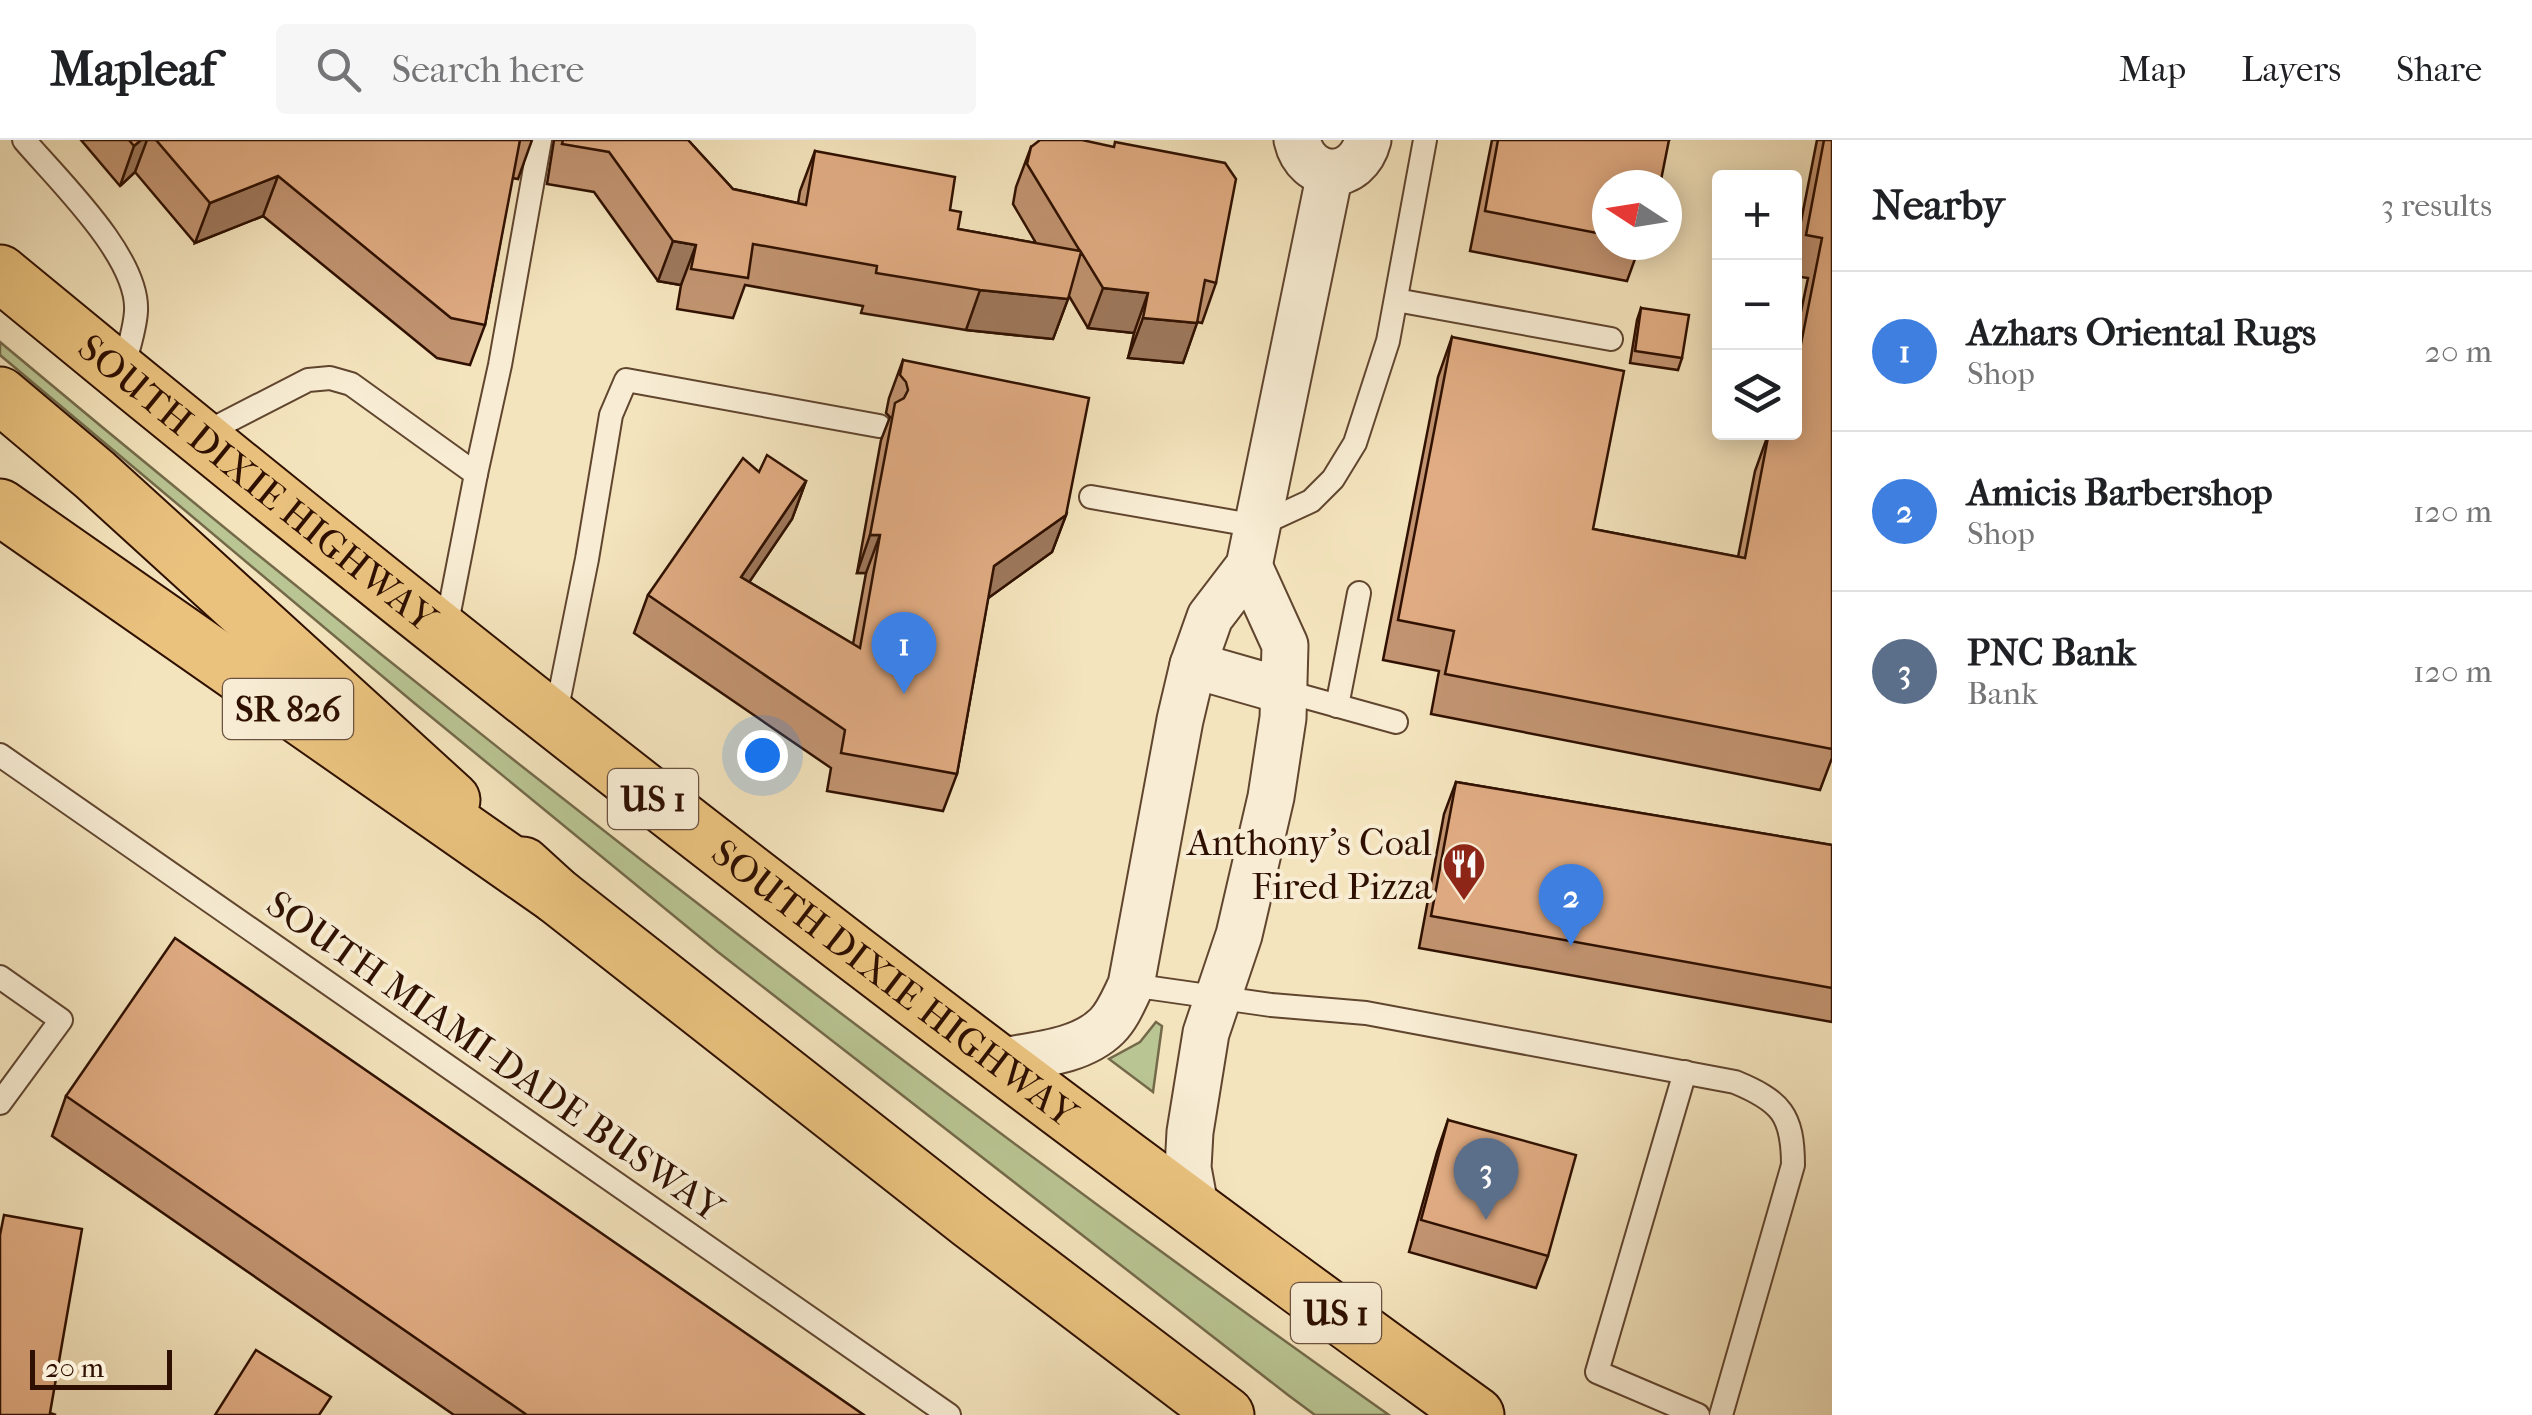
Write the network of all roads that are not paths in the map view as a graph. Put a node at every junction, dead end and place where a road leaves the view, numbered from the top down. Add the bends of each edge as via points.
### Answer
1 (24, 140) edge
2 (540, 140) edge
3 (1296, 140) edge
4 (1368, 140) edge
5 (1426, 140) edge
6 (1330, 173) junction
7 (0, 272) edge
8 (1396, 300) junction
9 (1611, 339) dead end
10 (122, 372) junction
11 (0, 395) edge
12 (879, 426) dead end
13 (198, 436) junction
14 (476, 474) junction
15 (1091, 497) dead end
16 (0, 508) edge
17 (1253, 546) junction
18 (1358, 592) dead end
19 (445, 636) junction
20 (1193, 666) junction
21 (1284, 691) junction
22 (1337, 706) junction
23 (554, 722) junction
24 (1396, 722) dead end
25 (0, 755) edge
26 (558, 896) junction
27 (0, 977) edge
28 (1131, 985) junction
29 (1217, 998) junction
30 (997, 1062) junction
31 (1685, 1072) junction
32 (0, 1103) edge
33 (1196, 1210) junction
34 (948, 1415) edge
35 (1226, 1415) edge
36 (1476, 1415) edge
37 (1698, 1415) edge
38 (1722, 1415) edge

1 - 10 lane via 108,238 128,274 136,309
2 - 14 lane
3 - 6 street via 1302,157
4 - 6 street via 1354,166
5 - 8 lane
6 - 17 street
7 - 10 highway, SOUTH DIXIE HIGHWAY / US 1
8 - 9 lane
8 - 17 lane via 1355,442 1312,501
10 - 13 highway, SOUTH DIXIE HIGHWAY / US 1
11 - 26 highway
12 - 23 lane via 626,380 611,414
13 - 14 lane via 308,380 330,378 351,384
13 - 19 highway, SOUTH DIXIE HIGHWAY / US 1
14 - 19 lane
15 - 17 lane
16 - 26 highway, SR 826
17 - 20 street via 1210,617
17 - 21 street via 1285,644
18 - 22 lane
19 - 23 highway, SOUTH DIXIE HIGHWAY / US 1
20 - 21 street
20 - 28 street
21 - 22 lane
21 - 29 street via 1271,797
22 - 24 lane
23 - 30 highway, SOUTH DIXIE HIGHWAY / US 1
25 - 34 lane, SOUTH MIAMI-DADE BUSWAY
26 - 35 highway
27 - 32 lane via 61,1020
28 - 29 lane
28 - 30 street via 1116,1015 1093,1036
29 - 31 lane via 1366,1013
29 - 33 street via 1190,1132
30 - 33 highway, SOUTH DIXIE HIGHWAY / US 1
31 - 37 lane via 1597,1372
31 - 38 lane via 1764,1094 1782,1109 1793,1136 1792,1165
33 - 36 highway, SOUTH DIXIE HIGHWAY / US 1

